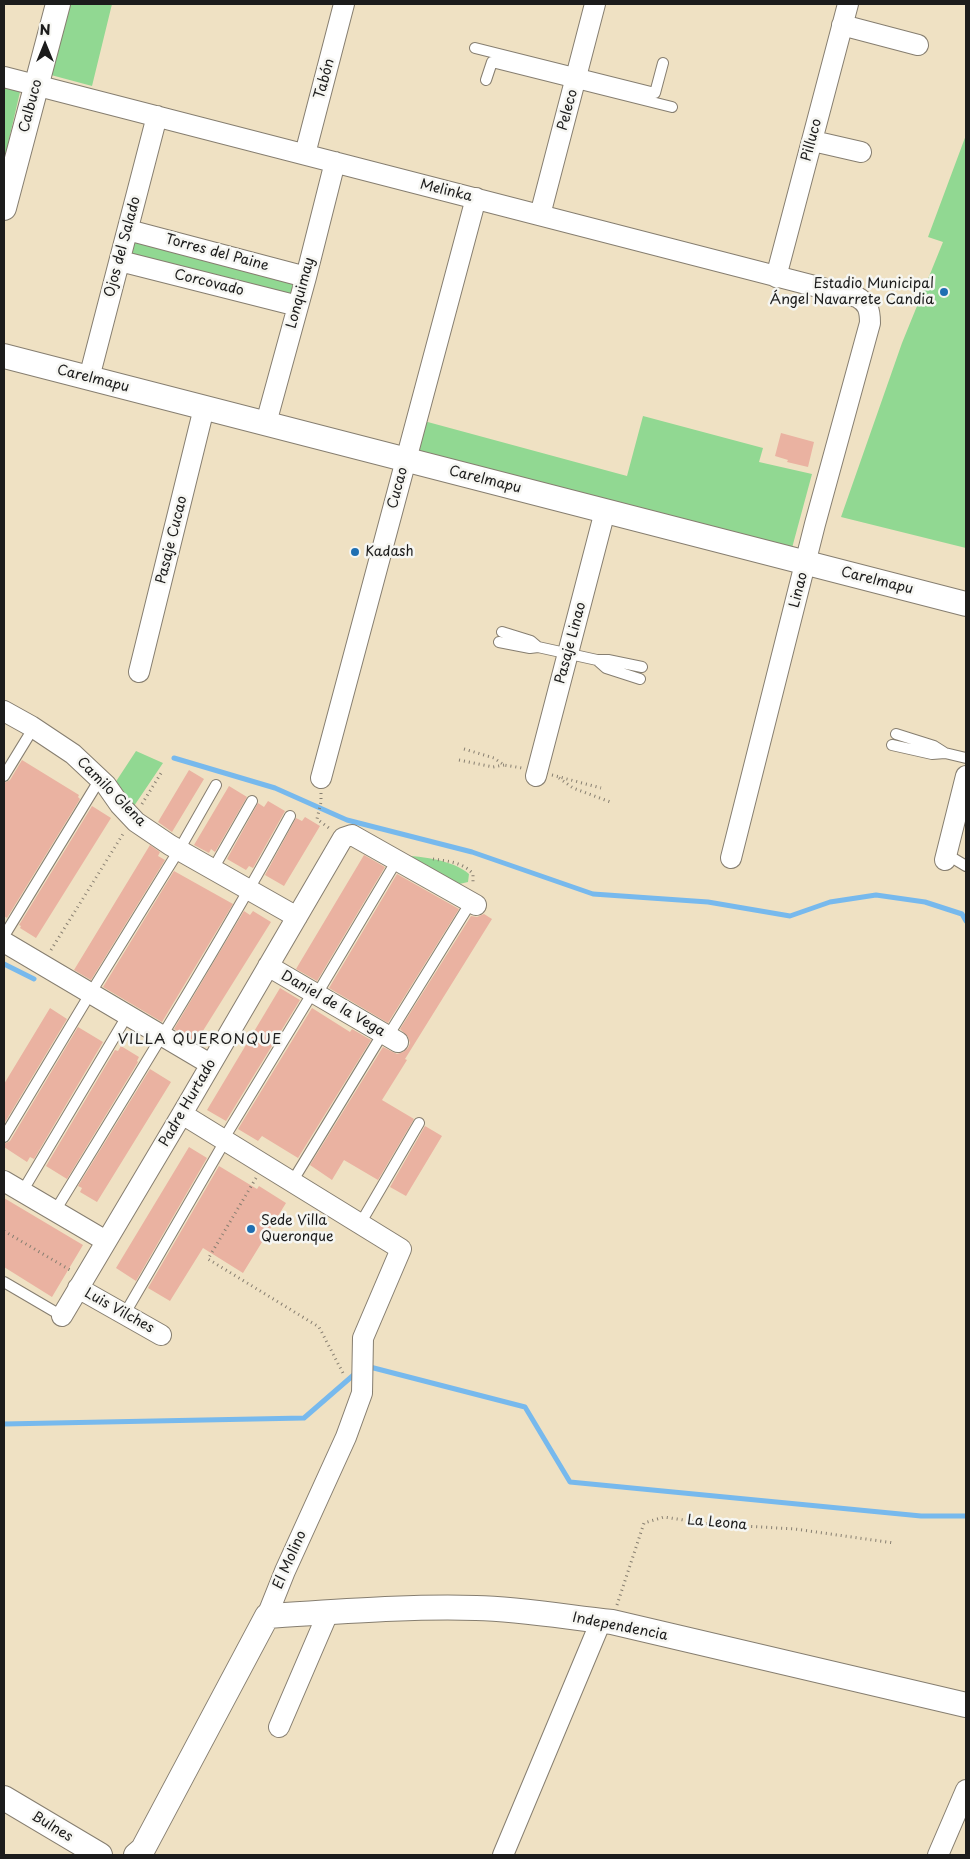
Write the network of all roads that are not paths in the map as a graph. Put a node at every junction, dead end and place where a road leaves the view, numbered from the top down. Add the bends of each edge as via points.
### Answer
1 (58, 4) edge
2 (344, 4) edge
3 (595, 4) edge
4 (848, 4) edge
5 (842, 25) junction
6 (918, 46) dead end
7 (475, 48) dead end
8 (663, 63) dead end
9 (4, 77) edge
10 (576, 78) junction
11 (486, 80) dead end
12 (36, 85) junction
13 (672, 107) dead end
14 (157, 116) junction
15 (813, 140) junction
16 (861, 152) dead end
17 (305, 154) junction
18 (335, 162) junction
19 (476, 198) junction
20 (4, 208) edge
21 (540, 216) junction
22 (128, 230) junction
23 (120, 261) junction
24 (306, 276) junction
25 (776, 277) junction
26 (298, 306) junction
27 (870, 323) joint
28 (4, 356) edge
29 (89, 378) junction
30 (204, 408) junction
31 (266, 424) junction
32 (406, 460) junction
33 (605, 511) junction
34 (806, 563) junction
35 (966, 604) edge
36 (501, 637) dead end
37 (569, 653) junction
38 (597, 660) junction
39 (642, 667) dead end
40 (139, 672) dead end
41 (640, 679) dead end
42 (4, 711) edge
43 (34, 727) junction
44 (896, 734) dead end
45 (892, 745) dead end
46 (945, 753) junction
47 (966, 758) edge
48 (536, 773) road end
49 (4, 776) edge
50 (966, 776) edge
51 (320, 778) dead end
52 (100, 779) junction
53 (216, 786) dead end
54 (252, 801) dead end
55 (290, 816) dead end
56 (179, 850) junction
57 (945, 857) joint
58 (731, 858) dead end
59 (397, 860) junction
60 (966, 866) edge
61 (213, 869) junction
62 (250, 890) junction
63 (473, 903) joint
64 (297, 917) junction
65 (4, 936) edge
66 (4, 942) edge
67 (268, 966) junction
68 (315, 993) junction
69 (90, 994) junction
70 (127, 1016) junction
71 (163, 1037) junction
72 (390, 1037) junction
73 (210, 1064) junction
74 (182, 1114) junction
75 (419, 1123) dead end
76 (4, 1137) edge
77 (224, 1140) junction
78 (4, 1181) edge
79 (292, 1182) junction
80 (22, 1192) junction
81 (54, 1211) junction
82 (360, 1224) junction
83 (106, 1241) junction
84 (4, 1282) edge
85 (81, 1283) junction
86 (124, 1314) junction
87 (62, 1316) joint
88 (161, 1335) dead end
89 (328, 1612) junction
90 (267, 1616) junction
91 (606, 1622) junction
92 (966, 1705) edge
93 (280, 1727) dead end
94 (966, 1790) edge
95 (4, 1798) edge
96 (100, 1855) edge
97 (136, 1855) edge
98 (504, 1855) edge
99 (938, 1855) edge

1 - 12 street, Calbuco
2 - 17 street, Tabón
3 - 10 street, Peleco
4 - 5 street, Pilluco
5 - 6 street
5 - 15 street, Pilluco
7 - 10 lane
8 - 10 lane via 655,93
9 - 12 street, Melinka
10 - 11 lane via 492,62
10 - 13 lane
10 - 21 street, Peleco
12 - 14 street, Melinka
12 - 20 street, Calbuco
14 - 17 street, Melinka
14 - 22 street, Ojos del Salado
15 - 16 street
15 - 25 street, Pilluco
17 - 18 street, Melinka
18 - 19 street, Melinka
18 - 24 street, Lonquimay
19 - 21 street, Melinka
19 - 32 street, Cucao
21 - 25 street, Melinka
22 - 23 street, Ojos del Salado
22 - 24 street, Torres del Paine
23 - 26 street, Corcovado
23 - 29 street, Ojos del Salado
24 - 26 street, Lonquimay
25 - 27 street, Melinka via 857,297 868,305
26 - 31 street, Lonquimay
27 - 34 street, Linao
28 - 29 street, Carelmapu
29 - 30 street, Carelmapu
30 - 31 street, Carelmapu
30 - 40 street, Pasaje Cucao
31 - 32 street, Carelmapu
32 - 33 street, Carelmapu
32 - 51 street, Cucao
33 - 34 street, Carelmapu
33 - 37 street, Pasaje Linao
34 - 35 street, Carelmapu
34 - 58 street, Linao
36 - 37 lane via 530,648 538,646
37 - 38 lane
37 - 48 street, Pasaje Linao
38 - 39 lane
38 - 41 lane via 606,668
42 - 43 street, Camilo Glena
43 - 49 lane
43 - 52 street, Camilo Glena via 73,754
44 - 46 lane via 934,746
45 - 46 lane via 932,754
46 - 47 lane
50 - 57 street
52 - 56 street, Camilo Glena via 133,819
52 - 65 lane
53 - 56 lane
54 - 61 lane
55 - 62 lane
56 - 61 street, Camilo Glena
56 - 69 lane
57 - 60 lane
59 - 63 street
59 - 64 street, Padre Hurtado via 352,835 343,838
59 - 68 lane
61 - 62 street, Camilo Glena
62 - 64 street, Camilo Glena
62 - 71 lane
63 - 72 lane
64 - 67 street, Padre Hurtado
66 - 69 street
67 - 68 street, Daniel de la Vega
67 - 73 street, Padre Hurtado
68 - 72 street, Daniel de la Vega
68 - 77 lane
69 - 70 street
69 - 76 lane
70 - 71 street
70 - 80 lane
71 - 73 street
71 - 81 lane
72 - 79 lane
73 - 74 street, Padre Hurtado
74 - 77 street
74 - 83 street, Padre Hurtado
75 - 82 lane
77 - 79 street
77 - 86 lane
78 - 80 street
79 - 82 street
80 - 81 street
81 - 83 street
82 - 90 street, El Molino via 401,1249 363,1338 362,1394
83 - 85 street, Padre Hurtado
84 - 87 lane
85 - 86 street, Luis Vilches
85 - 87 street, Padre Hurtado
86 - 88 street, Luis Vilches
89 - 90 street, Independencia
89 - 91 street, Independencia via 478,1608
89 - 93 street
90 - 97 street, El Molino via 143,1849
91 - 92 street, Independencia
91 - 98 street
94 - 99 street
95 - 96 street, Bulnes

